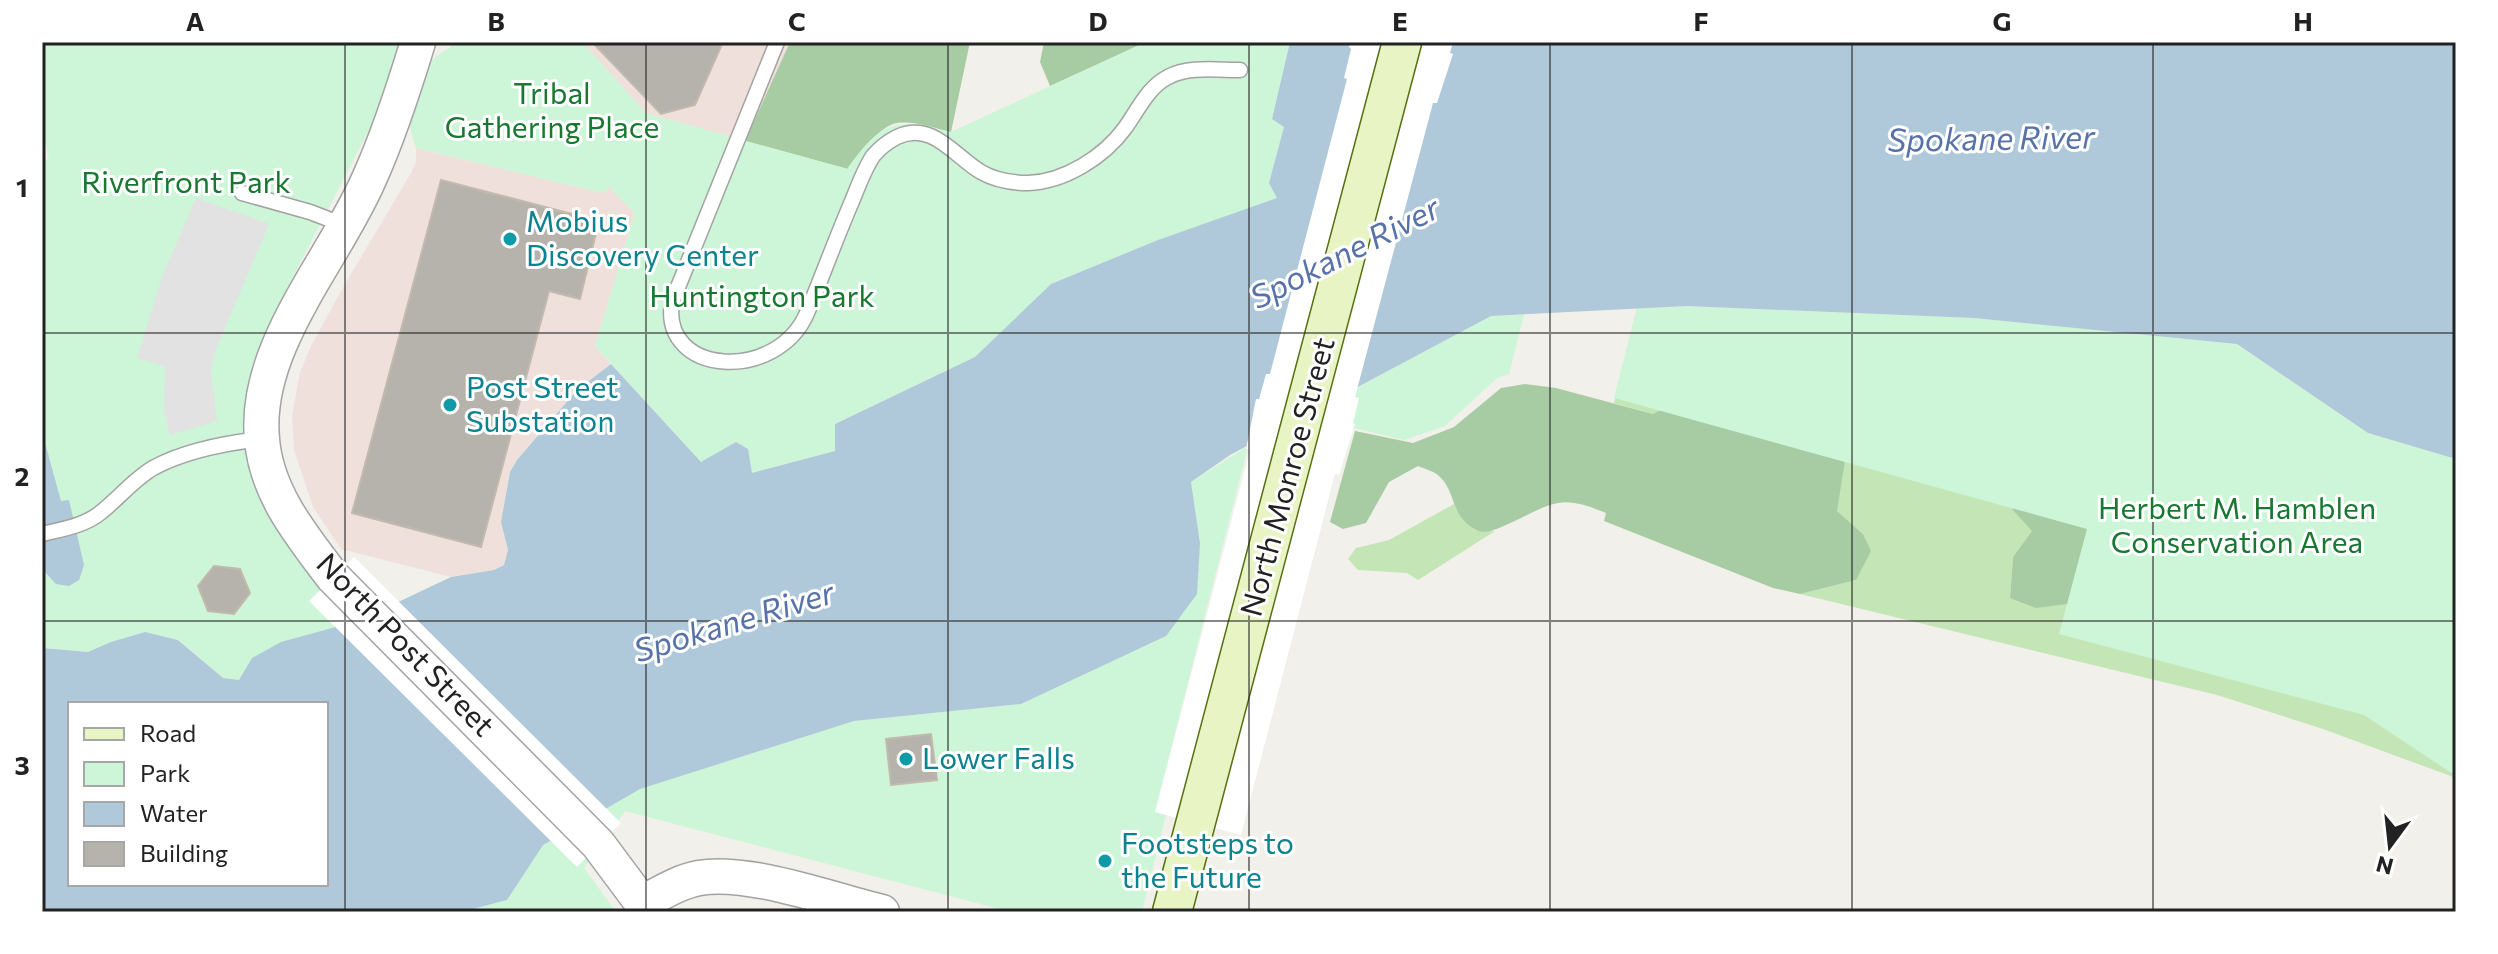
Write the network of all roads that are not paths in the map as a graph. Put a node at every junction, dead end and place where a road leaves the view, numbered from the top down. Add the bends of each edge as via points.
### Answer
1 (418, 42) edge
2 (777, 42) edge
3 (1402, 42) edge
4 (1240, 70) dead end
5 (242, 193) dead end
6 (344, 226) junction
7 (261, 439) junction
8 (42, 534) edge
9 (643, 908) edge
10 (882, 912) edge
11 (1172, 912) edge

1 - 6 street, North Post Street via 369,181
2 - 4 lane via 670,313 682,342 727,363 769,354 797,332 868,167 897,137 931,135 997,179 1043,181 1095,156 1123,131 1165,78
3 - 11 main road, North Monroe Street
5 - 6 lane
6 - 7 street, North Post Street via 283,339 263,394
7 - 8 lane via 189,453 152,469 99,514
7 - 9 street, North Post Street via 279,500 333,577 614,864
9 - 10 street via 670,888 720,877

